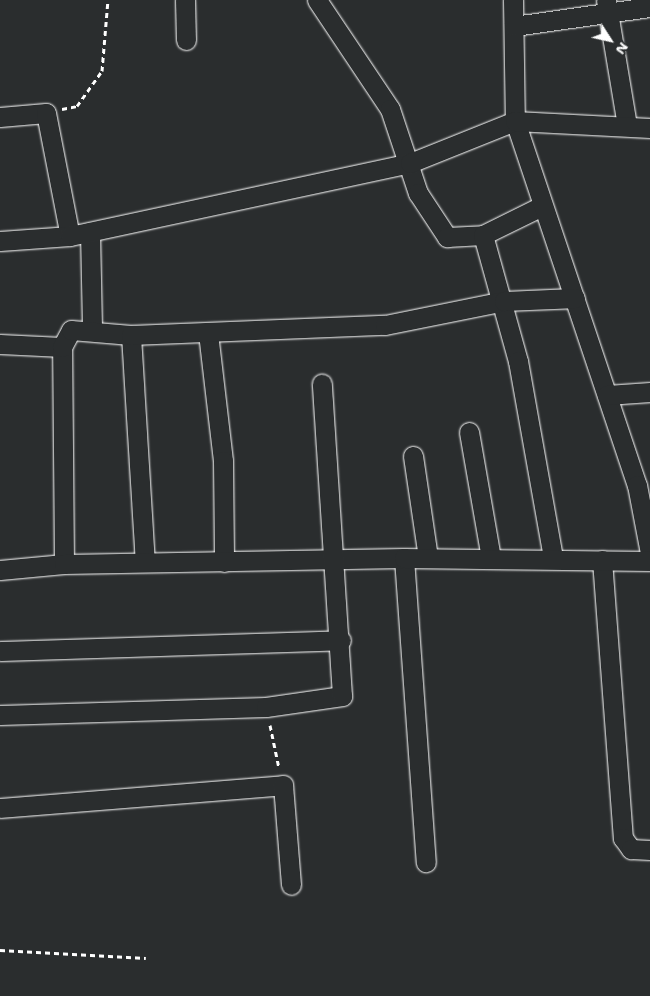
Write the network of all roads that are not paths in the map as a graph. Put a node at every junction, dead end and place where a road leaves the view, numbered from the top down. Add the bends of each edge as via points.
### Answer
1 (185, 0) edge
2 (317, 0) edge
3 (513, 0) edge
4 (608, 7) edge
5 (650, 7) edge
6 (514, 26) junction
7 (186, 40) dead end
8 (0, 117) edge
9 (515, 121) junction
10 (627, 125) junction
11 (650, 128) edge
12 (410, 163) junction
13 (542, 206) junction
14 (90, 232) junction
15 (483, 235) junction
16 (70, 236) junction
17 (0, 240) edge
18 (575, 298) junction
19 (504, 301) junction
20 (92, 330) junction
21 (208, 333) junction
22 (131, 335) junction
23 (0, 344) edge
24 (62, 347) junction
25 (322, 384) dead end
26 (650, 392) edge
27 (607, 395) junction
28 (469, 432) dead end
29 (413, 456) dead end
30 (643, 484) edge
31 (650, 553) edge
32 (404, 558) junction
33 (428, 558) junction
34 (490, 558) junction
35 (554, 558) junction
36 (333, 560) junction
37 (602, 560) junction
38 (650, 561) edge
39 (145, 562) junction
40 (224, 562) junction
41 (64, 564) junction
42 (0, 570) edge
43 (341, 640) junction
44 (0, 651) edge
45 (0, 715) edge
46 (0, 808) edge
47 (650, 850) edge
48 (426, 862) dead end
49 (292, 885) dead end

1 - 7 street
2 - 12 street via 390,109
3 - 6 street
4 - 5 street
4 - 6 street
4 - 10 street
6 - 9 street
8 - 16 street via 46,113
9 - 10 street
9 - 12 street
9 - 13 street
10 - 11 street
12 - 14 street
12 - 15 street via 418,192 448,237
13 - 15 street
13 - 18 street
14 - 16 street
14 - 20 street
15 - 19 street
16 - 17 street
18 - 19 street
18 - 27 street
19 - 21 street via 386,324
19 - 35 street
20 - 22 street
20 - 24 street via 71,330
21 - 22 street
21 - 40 street via 223,461
22 - 39 street
23 - 24 street
24 - 41 street
25 - 36 street
26 - 27 street
27 - 30 street
28 - 34 street
29 - 33 street
30 - 31 street
32 - 33 street
32 - 36 street
32 - 48 street
33 - 34 street
34 - 35 street
35 - 37 street
36 - 40 street
36 - 43 street
37 - 38 street
37 - 47 street via 623,838 631,849
39 - 40 street
39 - 41 street
41 - 42 street
43 - 44 street
43 - 45 street via 342,696 266,707
46 - 49 street via 283,785

